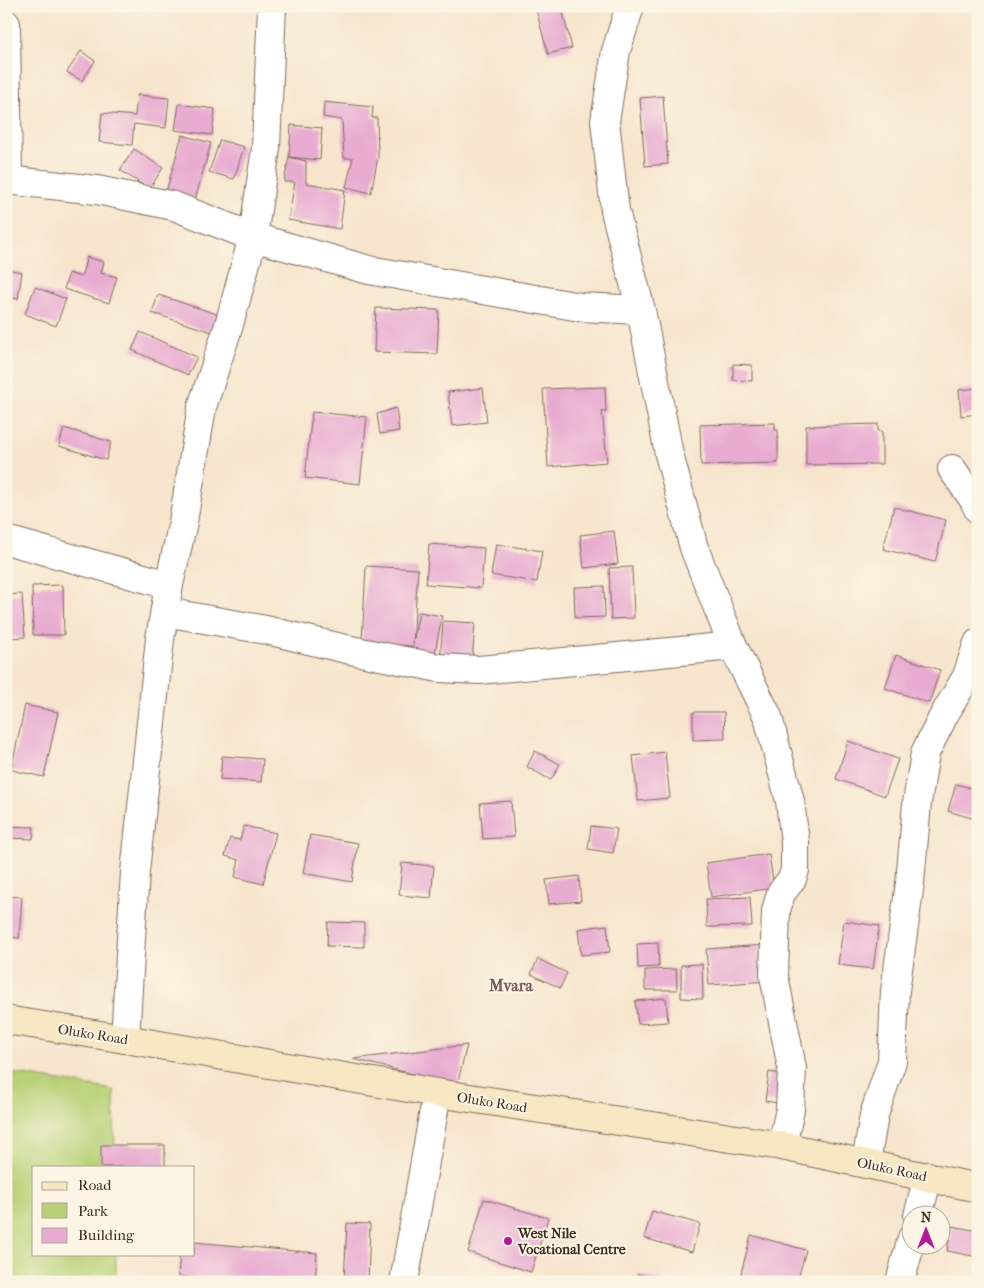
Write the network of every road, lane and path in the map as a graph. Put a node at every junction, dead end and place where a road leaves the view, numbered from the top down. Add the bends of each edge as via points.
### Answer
1 (272, 6) edge
2 (630, 6) edge
3 (6, 24) edge
4 (7, 180) edge
5 (253, 237) junction
6 (641, 310) junction
7 (952, 469) dead end
8 (978, 509) edge
9 (6, 540) edge
10 (169, 585) junction
11 (165, 612) junction
12 (978, 643) edge
13 (732, 646) junction
14 (6, 1020) edge
15 (125, 1039) junction
16 (437, 1093) junction
17 (782, 1146) junction
18 (866, 1164) junction
19 (928, 1176) junction
20 (978, 1188) edge
21 (920, 1206) edge
22 (907, 1256) edge
23 (404, 1282) edge
24 (900, 1282) edge

1 - 5 street via 266,148
2 - 6 street via 616,51 605,121 615,211
3 - 4 street
4 - 5 street via 97,190 174,206
5 - 6 street via 369,270 580,307
5 - 10 street via 202,407
6 - 13 street via 669,454 694,548
7 - 8 street
9 - 10 street
10 - 11 street
11 - 13 street via 266,630 430,666 479,670
11 - 15 street via 135,872
12 - 18 street via 967,676 925,753 895,991 892,1061 874,1115
13 - 17 street via 768,718 790,801 796,842 796,870 781,893 776,911 774,976 792,1068 790,1109
14 - 15 main road, Oluko Road
15 - 16 main road, Oluko Road
16 - 17 main road, Oluko Road
16 - 23 street
17 - 18 main road, Oluko Road
18 - 19 main road, Oluko Road
19 - 20 main road, Oluko Road
19 - 21 street
22 - 24 street

